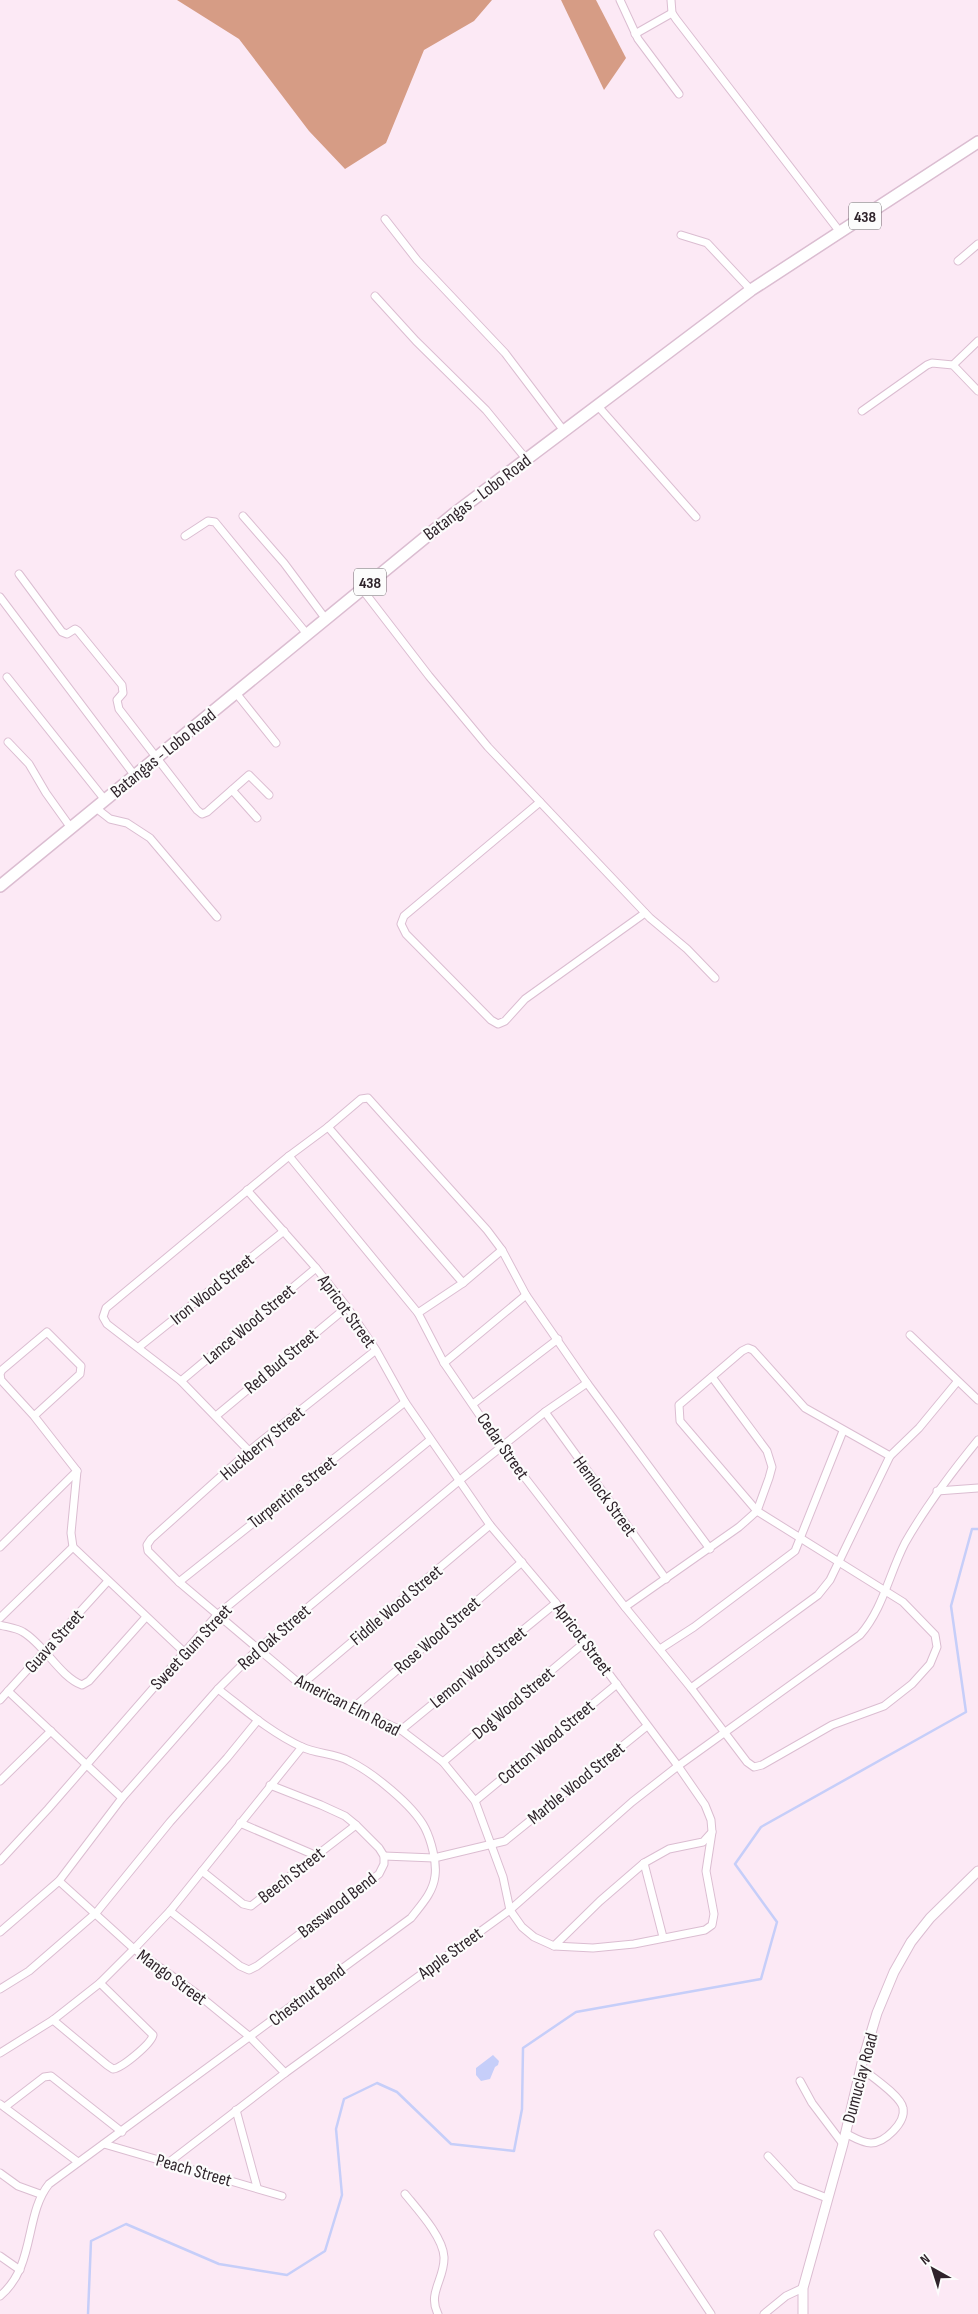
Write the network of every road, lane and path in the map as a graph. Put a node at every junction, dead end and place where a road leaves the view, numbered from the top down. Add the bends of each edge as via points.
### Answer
1 (620, 0) edge
2 (671, 0) edge
3 (672, 13) junction
4 (635, 34) junction
5 (679, 94) dead end
6 (978, 142) edge
7 (385, 219) dead end
8 (840, 232) junction
9 (681, 235) dead end
10 (978, 244) edge
11 (958, 261) dead end
12 (751, 290) junction
13 (375, 296) dead end
14 (978, 341) edge
15 (953, 365) junction
16 (977, 389) edge
17 (597, 405) junction
18 (862, 412) dead end
19 (564, 431) junction
20 (527, 460) junction
21 (242, 516) dead end
22 (696, 517) dead end
23 (185, 536) dead end
24 (19, 574) dead end
25 (362, 589) junction
26 (0, 597) edge
27 (325, 618) junction
28 (307, 634) junction
29 (7, 677) dead end
30 (236, 693) junction
31 (8, 742) dead end
32 (276, 744) dead end
33 (158, 757) junction
34 (135, 776) junction
35 (232, 790) junction
36 (269, 795) dead end
37 (106, 800) junction
38 (540, 802) junction
39 (96, 808) junction
40 (258, 818) dead end
41 (71, 828) junction
42 (0, 886) edge
43 (645, 913) junction
44 (217, 917) dead end
45 (714, 978) dead end
46 (328, 1127) junction
47 (288, 1156) junction
48 (246, 1190) junction
49 (284, 1231) junction
50 (502, 1250) junction
51 (316, 1268) junction
52 (463, 1283) junction
53 (526, 1295) junction
54 (346, 1306) junction
55 (418, 1313) junction
56 (910, 1335) dead end
57 (558, 1339) junction
58 (139, 1347) junction
59 (376, 1350) junction
60 (444, 1363) junction
61 (712, 1377) junction
62 (181, 1380) junction
63 (957, 1382) junction
64 (587, 1383) junction
65 (978, 1400) edge
66 (405, 1402) junction
67 (473, 1404) junction
68 (544, 1412) junction
69 (34, 1416) junction
70 (216, 1416) junction
71 (843, 1430) junction
72 (430, 1440) junction
73 (978, 1440) edge
74 (502, 1448) junction
75 (249, 1452) junction
76 (890, 1456) junction
77 (77, 1471) junction
78 (460, 1480) junction
79 (978, 1488) edge
80 (937, 1491) junction
81 (757, 1511) junction
82 (490, 1525) junction
83 (800, 1538) junction
84 (151, 1539) joint
85 (0, 1546) edge
86 (74, 1547) junction
87 (710, 1549) junction
88 (522, 1562) junction
89 (840, 1562) junction
90 (666, 1579) junction
91 (108, 1582) junction
92 (179, 1582) junction
93 (884, 1591) junction
94 (556, 1603) junction
95 (625, 1607) junction
96 (217, 1614) junction
97 (146, 1617) junction
98 (0, 1618) edge
99 (0, 1625) edge
100 (584, 1643) junction
101 (660, 1649) junction
102 (257, 1650) junction
103 (46, 1651) junction
104 (183, 1651) junction
105 (617, 1684) junction
106 (301, 1685) junction
107 (691, 1688) junction
108 (218, 1689) junction
109 (8, 1691) junction
110 (0, 1700) edge
111 (352, 1708) junction
112 (258, 1720) junction
113 (646, 1726) junction
114 (401, 1730) junction
115 (51, 1731) junction
116 (724, 1732) junction
117 (302, 1747) junction
118 (443, 1762) junction
119 (86, 1764) junction
120 (678, 1766) junction
121 (0, 1782) edge
122 (270, 1785) junction
123 (122, 1798) junction
124 (475, 1801) junction
125 (240, 1823) junction
126 (356, 1825) junction
127 (712, 1832) junction
128 (492, 1844) junction
129 (317, 1856) junction
130 (384, 1856) junction
131 (434, 1858) junction
132 (0, 1861) edge
133 (644, 1863) junction
134 (202, 1871) junction
135 (978, 1871) edge
136 (59, 1881) junction
137 (510, 1910) junction
138 (170, 1912) junction
139 (96, 1914) junction
140 (0, 1932) edge
141 (663, 1937) junction
142 (554, 1946) junction
143 (134, 1949) junction
144 (100, 1983) junction
145 (0, 1989) edge
146 (54, 2020) junction
147 (250, 2037) junction
148 (0, 2053) edge
149 (861, 2068) junction
150 (285, 2073) junction
151 (800, 2080) dead end
152 (3, 2106) edge
153 (236, 2110) junction
154 (122, 2132) junction
155 (846, 2133) junction
156 (104, 2144) junction
157 (843, 2144) junction
158 (768, 2156) dead end
159 (78, 2162) junction
160 (168, 2163) junction
161 (0, 2173) edge
162 (257, 2187) junction
163 (40, 2194) junction
164 (405, 2194) dead end
165 (282, 2196) dead end
166 (827, 2198) junction
167 (658, 2234) dead end
168 (0, 2256) edge
169 (20, 2270) junction
170 (803, 2288) junction
171 (0, 2296) edge
172 (438, 2314) edge
173 (711, 2314) edge
174 (764, 2314) edge
175 (803, 2314) edge

1 - 4 street
2 - 3 street
3 - 4 street
3 - 8 street
4 - 5 street
6 - 8 main road, Batangas - Lobo Road / 438
7 - 19 street via 416,260 505,353
8 - 12 main road, Batangas - Lobo Road / 438
9 - 12 street via 707,243
10 - 11 street
12 - 17 main road, Batangas - Lobo Road / 438
13 - 20 street via 486,410
14 - 15 street
15 - 16 street
15 - 18 street via 927,365
17 - 19 main road, Batangas - Lobo Road / 438
17 - 22 street
19 - 20 main road, Batangas - Lobo Road / 438
20 - 25 main road, Batangas - Lobo Road / 438 via 454,513
21 - 27 street via 284,563
23 - 28 street via 208,521 215,522
24 - 33 street via 62,632 78,631 122,685 123,693 117,700 119,709
25 - 27 main road, Batangas - Lobo Road / 438
25 - 38 street via 488,747
26 - 34 street
27 - 28 main road, Batangas - Lobo Road / 438
28 - 30 main road, Batangas - Lobo Road / 438
29 - 37 street
30 - 32 street
30 - 33 main road, Batangas - Lobo Road / 438
31 - 41 street via 29,764
33 - 34 main road, Batangas - Lobo Road / 438
33 - 35 street via 202,814
34 - 37 main road, Batangas - Lobo Road / 438
35 - 36 street via 249,775
35 - 40 street
37 - 39 main road, Batangas - Lobo Road / 438
38 - 43 street
38 - 43 street via 404,916 401,924 406,934 498,1024 505,1022 525,999
39 - 41 main road, Batangas - Lobo Road / 438
39 - 44 street via 110,819 127,823 150,838
41 - 42 main road, Batangas - Lobo Road / 438
43 - 45 street
46 - 47 street
46 - 50 street via 362,1099 368,1098
46 - 52 street
47 - 48 street
47 - 55 street, Cedar Street
48 - 49 street, Apricot Street
48 - 58 street via 106,1308 103,1317 107,1324
49 - 51 street, Apricot Street
49 - 58 street, Iron Wood Street
50 - 52 street
50 - 53 street
51 - 54 street, Apricot Street
51 - 62 street, Lance Wood Street
52 - 55 street
53 - 57 street
53 - 60 street
54 - 59 street, Apricot Street
54 - 70 street, Red Bud Street
55 - 60 street, Cedar Street
56 - 63 street
57 - 64 street
57 - 67 street
58 - 62 street
59 - 66 street, Apricot Street
59 - 75 street, Huckberry Street
60 - 67 street, Cedar Street
61 - 71 street via 742,1350 753,1350 805,1408
61 - 81 street via 767,1451 772,1467
61 - 81 street via 679,1406 680,1420
62 - 70 street
63 - 65 street
63 - 76 street via 919,1428
64 - 68 street, Red Oak Street
64 - 87 street
66 - 72 street, Apricot Street
66 - 92 street, Turpentine Street
67 - 74 street, Cedar Street
68 - 74 street, Red Oak Street
68 - 90 street, Hemlock Street
69 - 69 street via 0,1374 47,1332 81,1366 81,1371
69 - 77 street
70 - 75 street
71 - 76 street
71 - 83 street
72 - 78 street, Apricot Street
72 - 96 street, Sweet Gum Street
73 - 80 street, Apple Street
74 - 78 street, Red Oak Street
74 - 95 street, Cedar Street
75 - 84 street, Huckberry Street
76 - 89 street
77 - 85 street
77 - 86 street via 71,1533
78 - 82 street, Apricot Street
78 - 102 street, Red Oak Street
79 - 80 street
80 - 93 street, Apple Street via 905,1544
81 - 83 street
81 - 87 street
82 - 88 street, Apricot Street
82 - 106 street, Fiddle Wood Street
83 - 89 street
83 - 101 street via 794,1551
84 - 92 street, American Elm Road via 148,1550
86 - 91 street
86 - 98 street
87 - 90 street
88 - 94 street, Apricot Street
88 - 111 street, Rose Wood Street
89 - 93 street
89 - 107 street via 818,1595
90 - 95 street
91 - 97 street
91 - 103 street, Guava Street
92 - 96 street, American Elm Road
93 - 116 street, Apple Street via 879,1609 860,1635
93 - 116 street, Cedar Street via 909,1608 935,1635 937,1647 930,1664 912,1684 884,1706 832,1725 754,1768
94 - 100 street, Apricot Street
94 - 114 street, Lemon Wood Street
95 - 101 street, Cedar Street
96 - 102 street, American Elm Road
96 - 104 street, Sweet Gum Street
97 - 103 street via 82,1685 74,1682
97 - 104 street
99 - 103 street via 22,1631
100 - 105 street, Apricot Street
100 - 118 street, Dog Wood Street
101 - 107 street, Cedar Street
102 - 106 street, American Elm Road
102 - 108 street, Red Oak Street
103 - 109 street, Guava Street
104 - 119 street, Sweet Gum Street
105 - 113 street, Apricot Street
105 - 124 street, Cotton Wood Street
106 - 111 street, American Elm Road
107 - 116 street, Cedar Street
108 - 112 street, Chestnut Bend
108 - 123 street, Red Oak Street
109 - 110 street, Guava Street
109 - 115 street
111 - 114 street, American Elm Road
112 - 117 street, Chestnut Bend
112 - 139 street
113 - 120 street, Apricot Street
113 - 128 street, Marble Wood Street via 505,1841
114 - 118 street, American Elm Road
115 - 119 street
115 - 121 street
116 - 120 street, Apple Street
117 - 122 street
117 - 131 street, Chestnut Bend via 348,1760 366,1770 408,1806 424,1828
118 - 124 street, American Elm Road
119 - 123 street
119 - 132 street, Sweet Gum Street
120 - 127 street, Apricot Street via 705,1805
120 - 137 street, Apple Street via 632,1802
122 - 125 street
122 - 126 street, Basswood Bend via 322,1805
123 - 136 street, Red Oak Street
124 - 128 street, American Elm Road
125 - 129 street
125 - 134 street
126 - 129 street, Beech Street
126 - 130 street, Basswood Bend
127 - 133 street via 703,1842 669,1849
127 - 141 street via 706,1870 714,1914 712,1925 705,1930
128 - 131 street
128 - 137 street
129 - 134 street, Beech Street via 251,1906 243,1904
130 - 131 street
130 - 138 street, Basswood Bend via 379,1874 253,1969 240,1966
131 - 147 street, Chestnut Bend via 435,1876 428,1896 411,1918
133 - 141 street
133 - 142 street
134 - 138 street
135 - 149 street, Dumuclay Road via 910,1942 881,2004
136 - 139 street, Mango Street
136 - 140 street, Red Oak Street
137 - 142 street via 534,1937
137 - 150 street, Apple Street
138 - 143 street
139 - 143 street, Mango Street
139 - 145 street via 29,1971
141 - 142 street via 593,1948
143 - 144 street
143 - 147 street, Mango Street
144 - 146 street
144 - 146 street via 153,2035 150,2042 120,2067 113,2069
146 - 148 street
147 - 150 street, Mango Street
147 - 154 street, Chestnut Bend
149 - 155 street, Dumuclay Road
149 - 155 street via 894,2096 902,2106 903,2115 891,2132 876,2143 862,2142
150 - 153 street, Apple Street
151 - 157 street via 812,2103
152 - 154 street via 44,2077 51,2076
152 - 159 street
153 - 160 street, Apple Street
153 - 162 street
154 - 156 street, Chestnut Bend
155 - 157 street, Dumuclay Road
156 - 159 street, Chestnut Bend
156 - 160 street, Peach Street
157 - 166 street, Dumuclay Road
158 - 166 street via 796,2186
159 - 163 street, Chestnut Bend
160 - 162 street, Peach Street
161 - 163 street via 18,2186
162 - 165 street, Peach Street
163 - 169 street
164 - 172 street via 429,2225 442,2249 444,2264 433,2299
166 - 170 street, Dumuclay Road
167 - 173 street
168 - 169 street
169 - 171 street
170 - 174 street via 786,2296
170 - 175 street, Dumuclay Road

